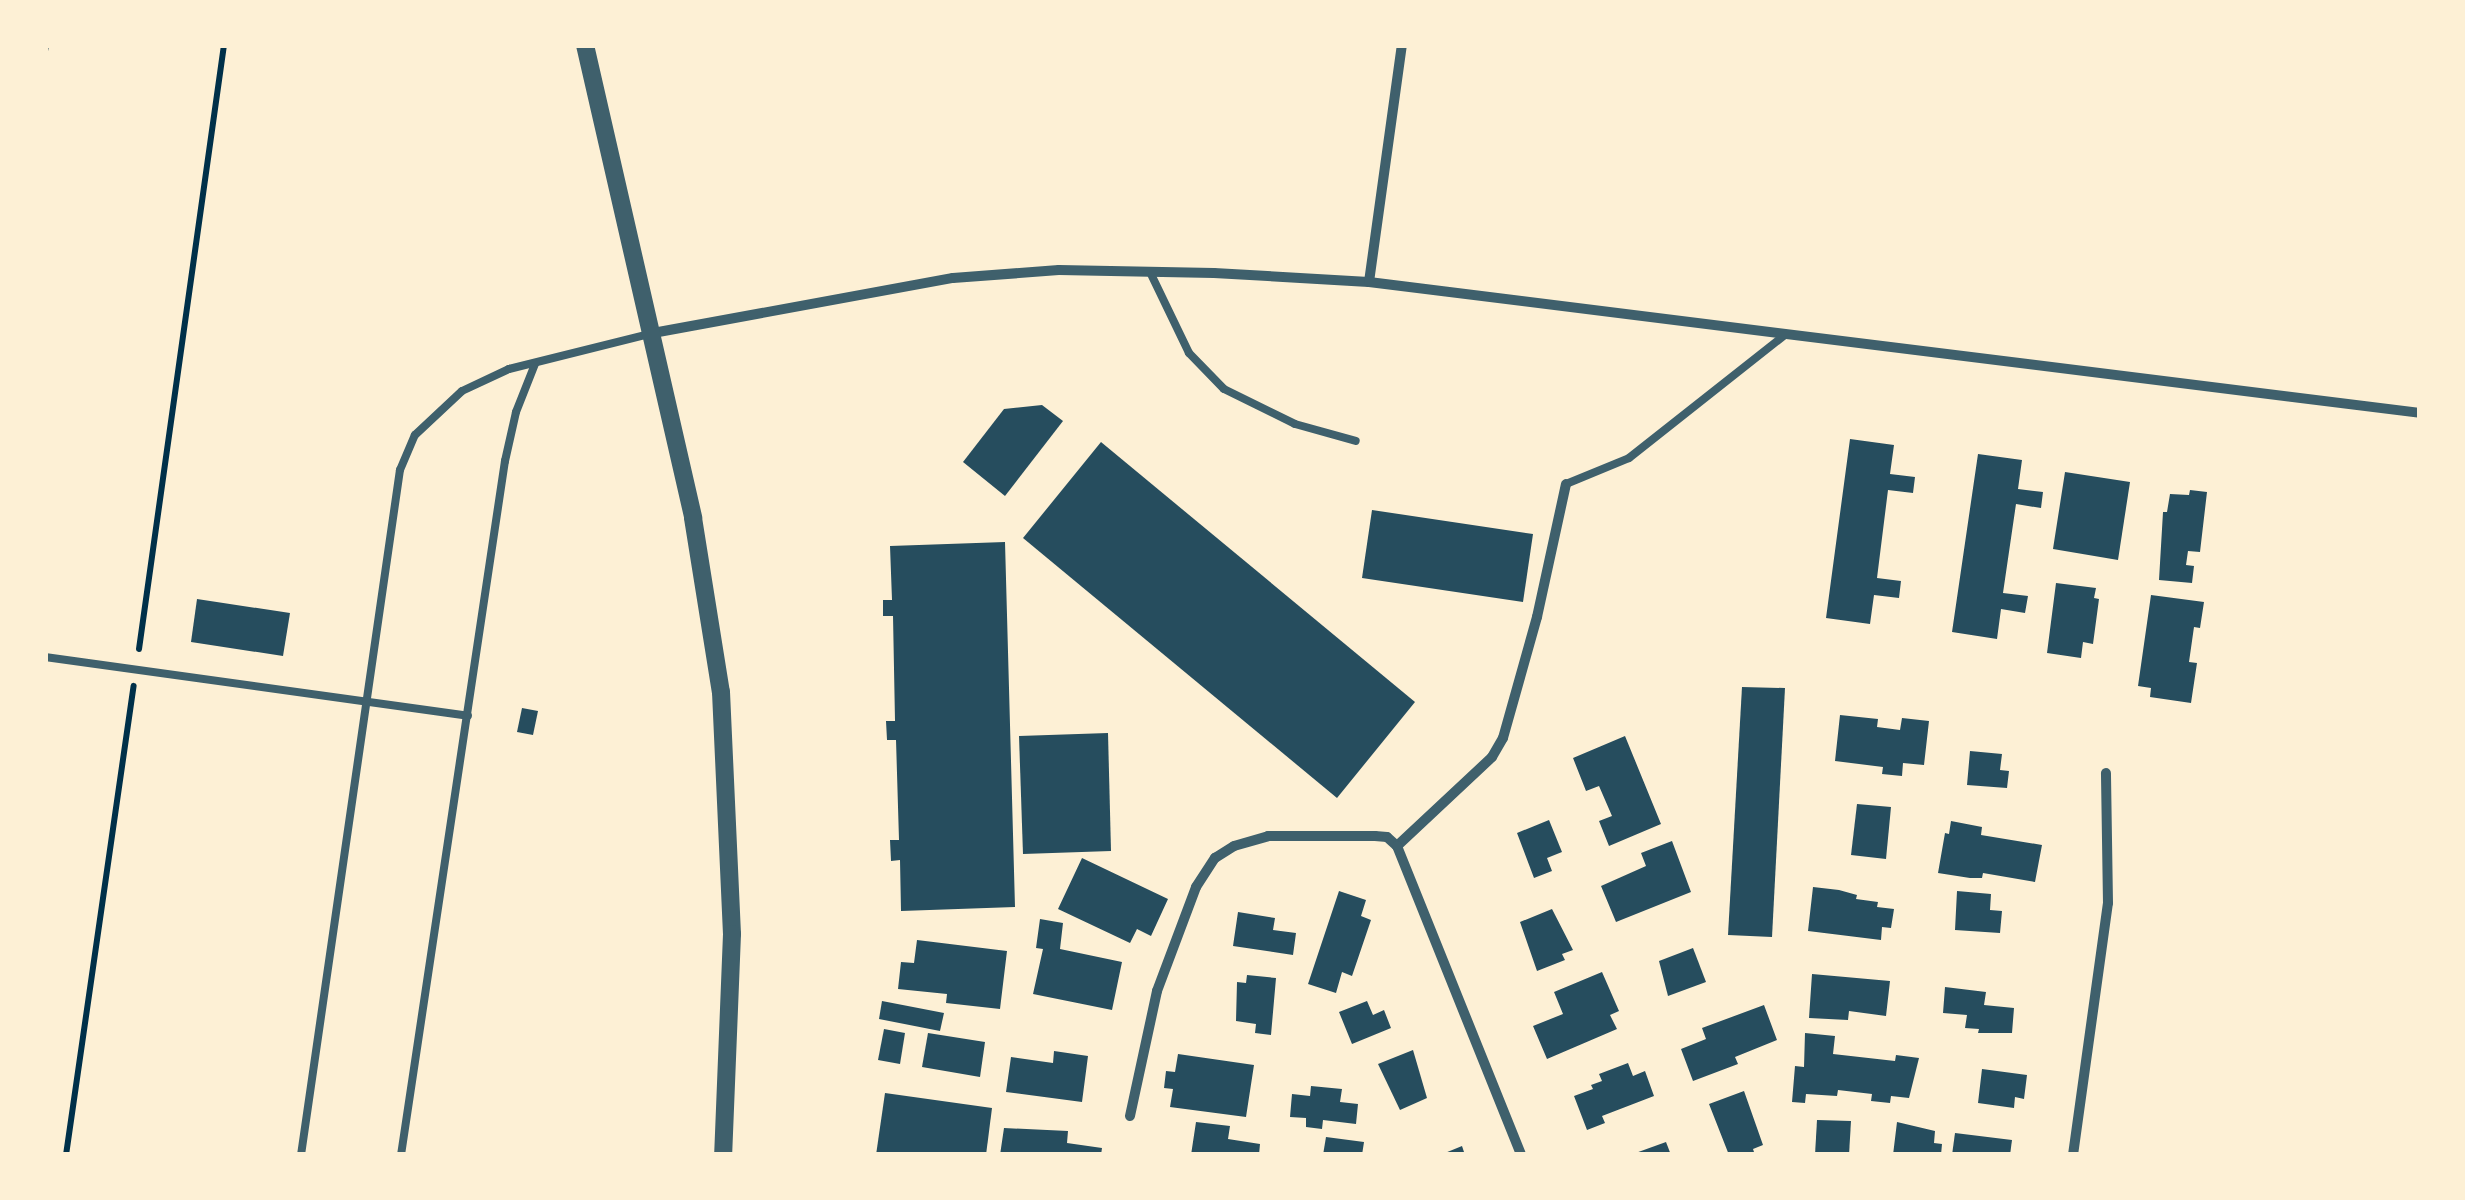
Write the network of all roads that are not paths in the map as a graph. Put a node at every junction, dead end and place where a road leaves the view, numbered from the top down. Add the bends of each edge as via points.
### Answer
1 (585, 45) edge
2 (1402, 45) edge
3 (1150, 272) junction
4 (1369, 282) junction
5 (653, 333) junction
6 (1786, 334) junction
7 (535, 364) junction
8 (2420, 413) edge
9 (1356, 441) dead end
10 (1566, 484) joint
11 (45, 657) edge
12 (365, 699) junction
13 (468, 716) junction
14 (2106, 773) dead end
15 (1397, 846) junction
16 (1130, 1116) dead end
17 (301, 1155) edge
18 (401, 1155) edge
19 (723, 1155) edge
20 (1521, 1155) edge
21 (2073, 1155) edge

1 - 5 street
2 - 4 street
3 - 4 street
3 - 5 street via 953,278
3 - 9 lane via 1189,353 1224,389 1295,424
4 - 6 street
5 - 7 lane
5 - 19 street via 721,692 732,934
6 - 8 street
6 - 10 lane via 1629,458
7 - 12 lane via 462,391 415,435 400,470
7 - 13 lane via 505,462
10 - 15 street via 1508,723 1492,757
11 - 12 lane
12 - 13 lane
12 - 17 lane
13 - 18 lane
14 - 21 street via 2108,903
15 - 16 street via 1375,836 1268,836 1215,858 1196,887 1157,992
15 - 20 street

